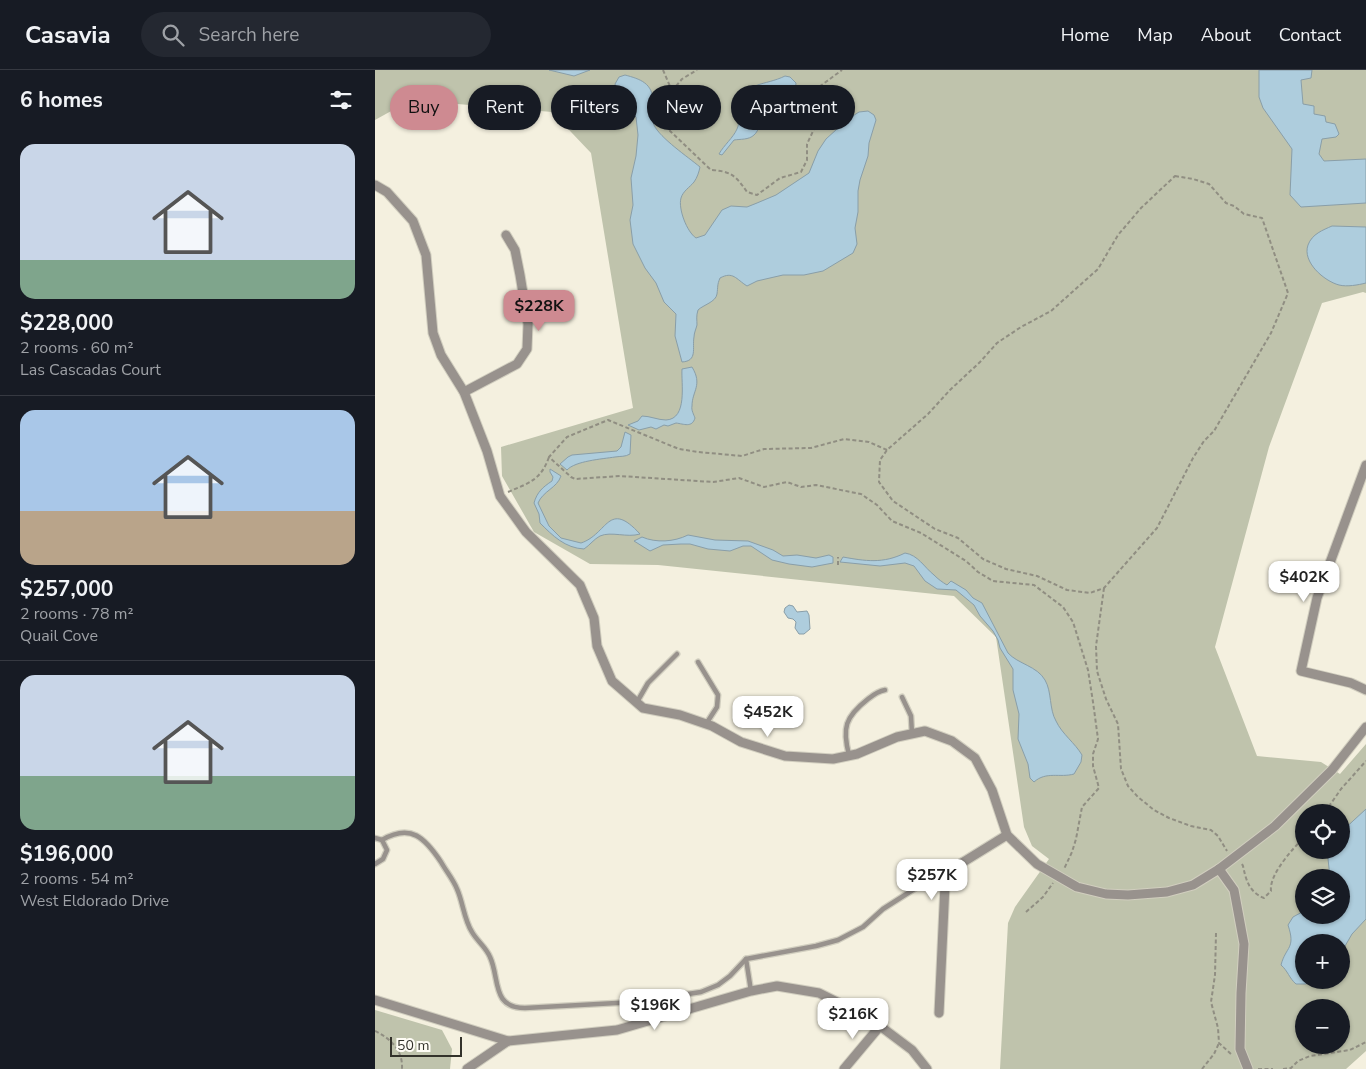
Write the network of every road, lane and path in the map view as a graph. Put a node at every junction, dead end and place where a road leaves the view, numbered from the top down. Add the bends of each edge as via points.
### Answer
1 (663, 70) edge
2 (697, 70) edge
3 (841, 70) edge
4 (670, 85) edge
5 (677, 85) edge
6 (670, 130) edge
7 (375, 185) edge
8 (505, 235) dead end
9 (464, 392) junction
10 (887, 450) junction
11 (549, 457) junction
12 (1366, 465) edge
13 (500, 496) junction
14 (838, 557) dead end
15 (838, 565) dead end
16 (1104, 588) junction
17 (677, 654) dead end
18 (698, 662) dead end
19 (885, 690) dead end
20 (1366, 690) edge
21 (902, 697) dead end
22 (637, 702) junction
23 (706, 724) junction
24 (1366, 727) edge
25 (912, 734) junction
26 (849, 755) junction
27 (1366, 761) edge
28 (1331, 804) edge
29 (1007, 835) junction
30 (375, 838) edge
31 (382, 840) junction
32 (1295, 849) edge
33 (1234, 858) junction
34 (375, 864) edge
35 (951, 869) junction
36 (1219, 869) junction
37 (1057, 877) junction
38 (1027, 912) dead end
39 (1216, 933) dead end
40 (746, 959) junction
41 (751, 991) junction
42 (375, 1000) edge
43 (939, 1013) dead end
44 (880, 1026) junction
45 (375, 1031) edge
46 (508, 1041) junction
47 (1366, 1042) edge
48 (1219, 1043) junction
49 (1233, 1056) dead end
50 (1247, 1067) edge
51 (402, 1069) edge
52 (467, 1069) edge
53 (844, 1069) edge
54 (927, 1069) edge
55 (1202, 1069) edge
56 (1273, 1069) edge
57 (1283, 1069) edge

1 - 4 path
2 - 5 path
3 - 6 path via 815,90 814,129 801,172 781,178 757,194 747,192 739,179 726,171 711,170
7 - 9 street via 387,192 413,221 426,255 433,333 441,355
8 - 9 street via 515,250 520,275 528,324 527,349 517,364
9 - 13 street
10 - 11 path via 869,442 844,439 811,448 764,449 742,456 679,449 609,420 567,437
10 - 16 path via 880,460 879,482 893,501 935,529 958,538 983,559 1006,569 1037,576 1067,590 1090,593
10 - 16 path via 928,414 997,343 1051,311 1098,269 1118,235 1175,176 1209,184 1226,203 1244,214 1263,218 1288,293 1271,332 1214,431 1193,458 1157,528
11 - 13 path via 545,470 538,477
11 - 37 path via 575,479 620,476 713,482 739,478 765,487 787,482 801,487 816,485 861,494 877,505 891,521 921,533 993,581 1034,585 1063,606 1073,622 1088,670 1098,739 1093,766 1099,788 1082,807 1072,852
12 - 20 street via 1317,598 1301,671 1351,683
13 - 22 street via 526,532 580,585 594,618 597,646 612,681
14 - 15 path
16 - 33 path via 1095,646 1097,672 1118,724 1121,770 1128,786 1154,810 1169,818 1211,830
17 - 22 lane via 648,683
18 - 23 lane via 718,696 717,707
19 - 26 lane via 876,693 848,718 845,734
21 - 25 lane via 911,716
22 - 23 street via 643,708
23 - 26 street via 741,742 785,756 833,759
24 - 33 street via 1332,770 1275,826
25 - 26 street
25 - 29 street via 925,731 952,740 975,758 992,790
27 - 28 path
29 - 35 street
29 - 37 street via 1037,864
30 - 31 lane
31 - 34 lane via 386,855
31 - 40 lane via 393,834 407,833 421,838 431,847 457,888 471,931 490,957 497,990 502,999 512,1006 635,1002 701,992 731,976
32 - 33 path via 1276,873 1271,891 1264,898 1249,886 1243,866
33 - 36 street
35 - 40 lane via 919,886 883,909 863,927 838,940
35 - 43 street via 945,885
36 - 37 street via 1193,885 1167,892 1128,895 1077,887
36 - 50 street via 1234,890 1244,944 1240,1049
37 - 38 path
39 - 48 path via 1211,1002
40 - 41 lane
41 - 44 street via 777,986 819,993
41 - 46 street via 617,1030
42 - 46 street
44 - 53 street
44 - 54 street via 912,1050
45 - 51 path via 394,1043
46 - 52 street
47 - 57 path via 1350,1050 1310,1056 1291,1068
48 - 49 path
48 - 55 path
50 - 56 path

